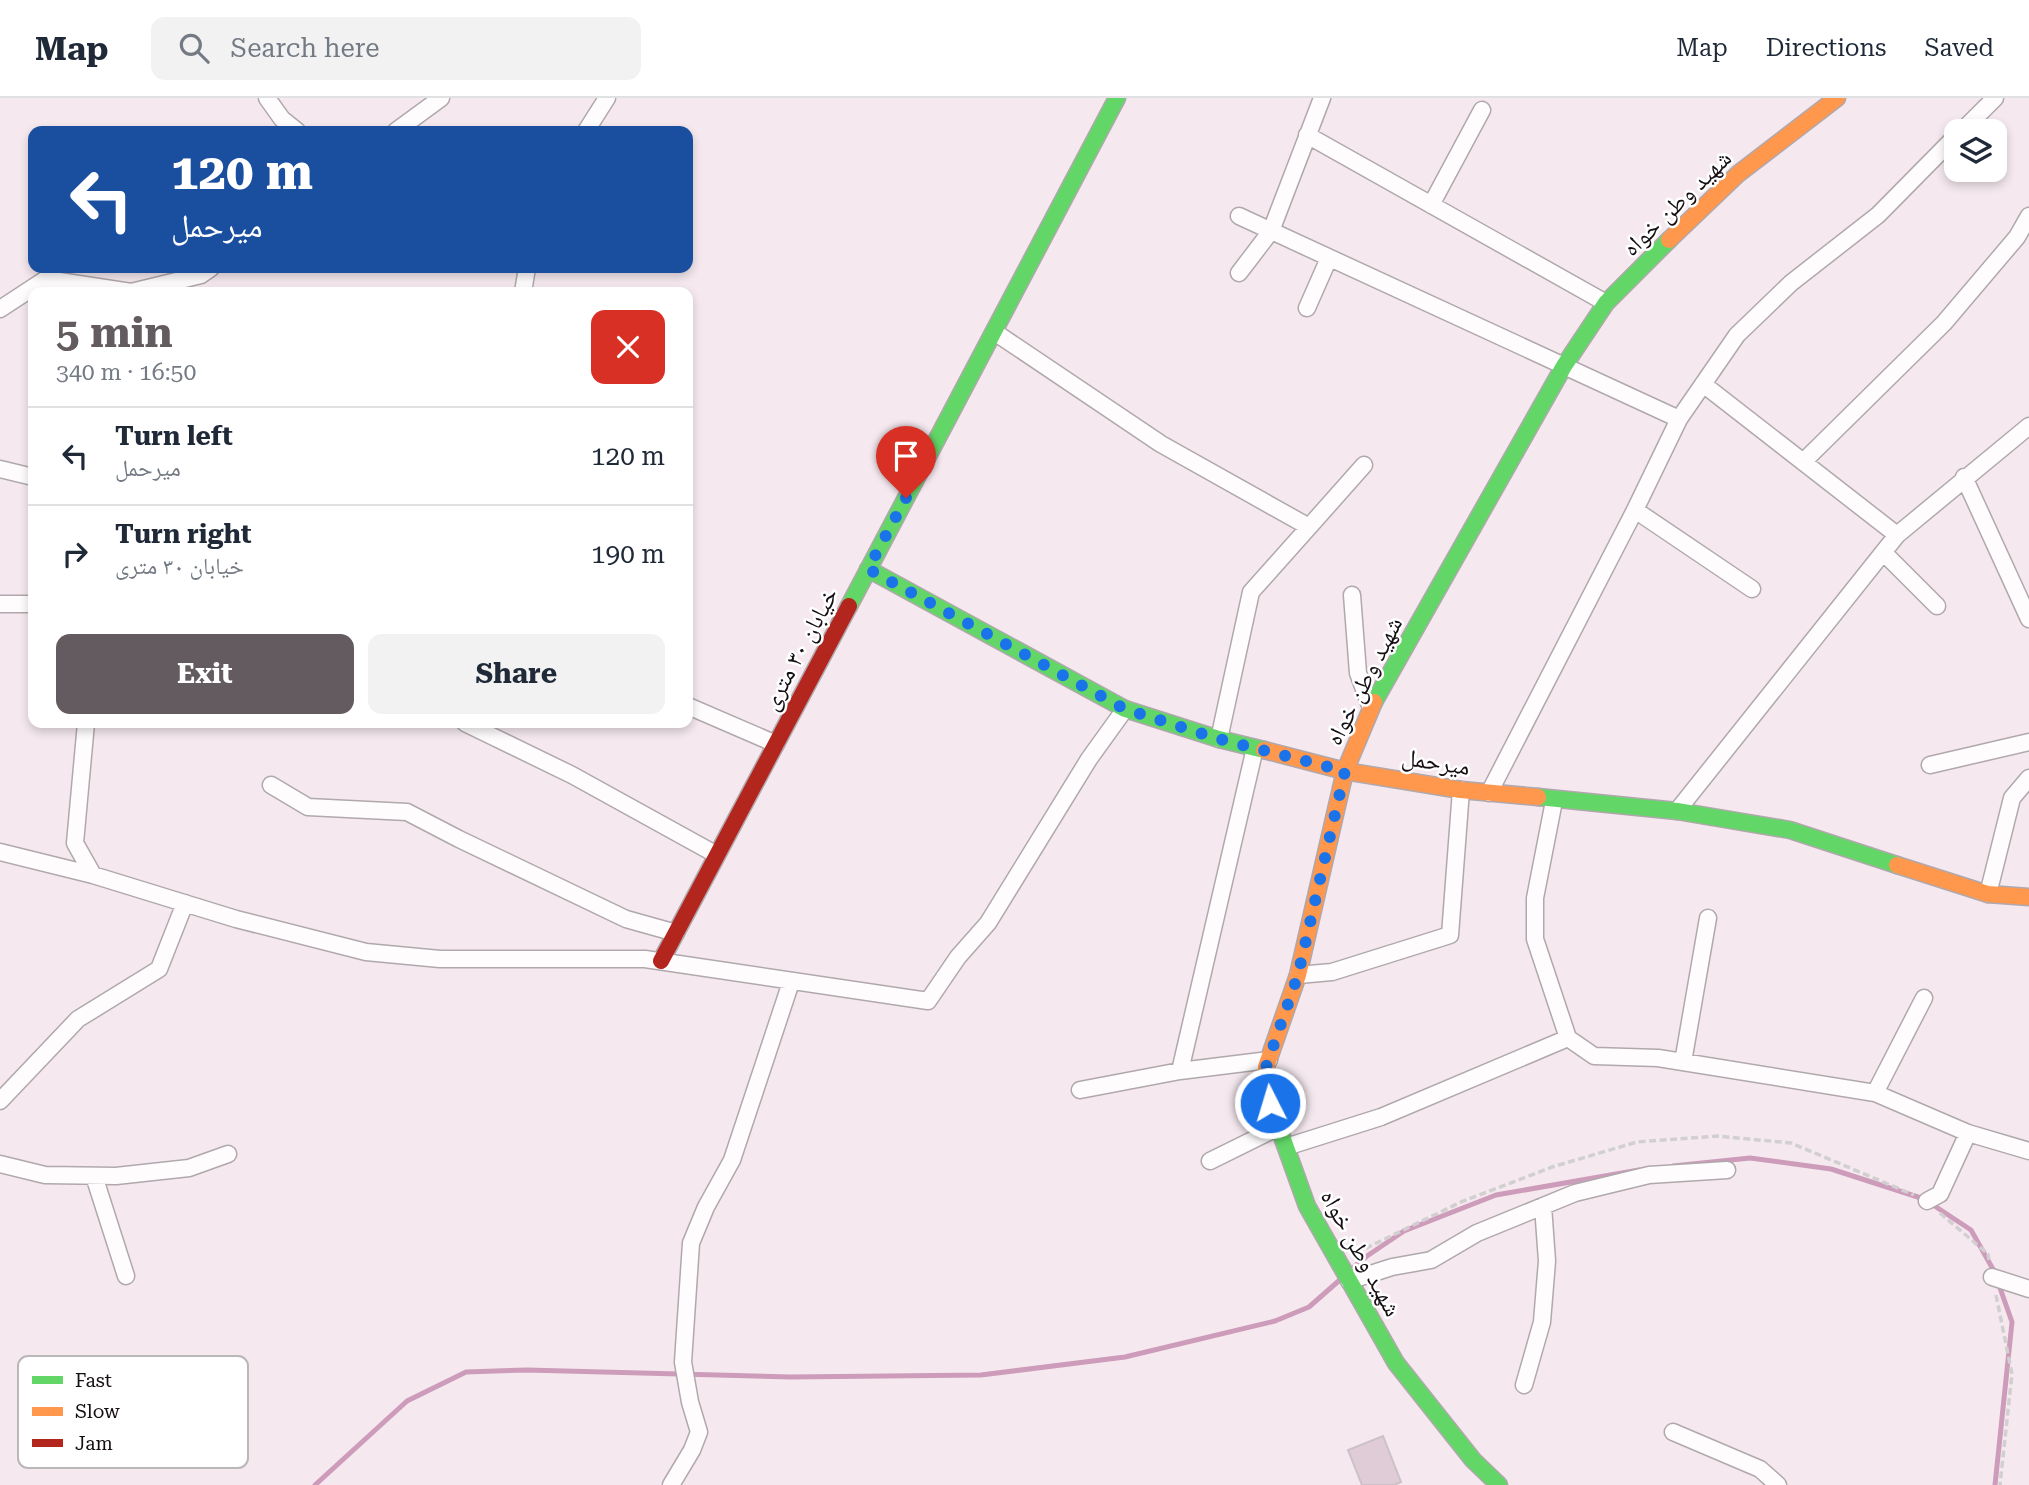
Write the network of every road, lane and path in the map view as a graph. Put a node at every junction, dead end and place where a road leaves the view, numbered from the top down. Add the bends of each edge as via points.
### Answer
1 (267, 98) edge
2 (441, 98) edge
3 (607, 98) edge
4 (1117, 98) edge
5 (1322, 98) edge
6 (1837, 98) edge
7 (1995, 98) edge
8 (1482, 110) dead end
9 (1974, 119) edge
10 (291, 126) edge
11 (403, 126) edge
12 (589, 126) edge
13 (1307, 135) junction
14 (1944, 148) edge
15 (1431, 205) junction
16 (1239, 216) dead end
17 (2029, 216) edge
18 (1271, 231) junction
19 (1329, 258) junction
20 (204, 273) edge
21 (1239, 273) dead end
22 (34, 287) edge
23 (98, 287) edge
24 (152, 287) edge
25 (28, 291) edge
26 (1606, 303) junction
27 (1307, 308) dead end
28 (0, 309) edge
29 (996, 333) junction
30 (1564, 366) junction
31 (1703, 384) junction
32 (1679, 419) junction
33 (2029, 426) edge
34 (1803, 462) junction
35 (1364, 465) dead end
36 (0, 470) edge
37 (28, 476) edge
38 (1964, 477) junction
39 (1635, 510) junction
40 (1309, 527) junction
41 (1896, 536) junction
42 (1884, 553) junction
43 (868, 569) junction
44 (1752, 589) dead end
45 (1352, 594) dead end
46 (0, 604) edge
47 (28, 604) edge
48 (1937, 606) dead end
49 (2029, 619) edge
50 (693, 708) edge
51 (1371, 708) junction
52 (1125, 709) junction
53 (86, 728) edge
54 (474, 728) edge
55 (1219, 739) junction
56 (2029, 742) edge
57 (776, 744) junction
58 (1255, 748) junction
59 (1930, 765) dead end
60 (1345, 771) junction
61 (2029, 778) edge
62 (271, 785) dead end
63 (1461, 790) junction
64 (1489, 793) junction
65 (1554, 801) junction
66 (1677, 811) junction
67 (0, 852) edge
68 (717, 855) junction
69 (93, 875) junction
70 (1988, 894) junction
71 (2029, 897) edge
72 (185, 903) junction
73 (1708, 918) dead end
74 (676, 933) junction
75 (661, 961) junction
76 (1298, 975) junction
77 (792, 982) junction
78 (1924, 998) dead end
79 (1568, 1038) junction
80 (1269, 1060) junction
81 (1684, 1062) junction
82 (1180, 1071) junction
83 (1080, 1090) dead end
84 (1875, 1093) junction
85 (0, 1101) edge
86 (1279, 1127) junction
87 (1968, 1133) junction
88 (1286, 1147) junction
89 (2029, 1151) edge
90 (228, 1154) dead end
91 (1210, 1161) dead end
92 (0, 1164) edge
93 (1727, 1170) dead end
94 (94, 1176) junction
95 (1927, 1201) junction
96 (1543, 1206) junction
97 (1339, 1262) junction
98 (126, 1276) dead end
99 (1992, 1277) junction
100 (1349, 1281) junction
101 (2029, 1289) edge
102 (1524, 1385) dead end
103 (1673, 1432) dead end
104 (671, 1485) edge
105 (1499, 1485) edge
106 (1778, 1485) edge
107 (2000, 1485) edge

1 - 10 street
2 - 11 street
3 - 12 street
4 - 29 street, خیابان ۳۰ متری
5 - 13 street
6 - 26 street, شهید وطن خواه via 1738,174
7 - 9 street
8 - 15 street
13 - 15 street
13 - 18 street
14 - 31 street via 1878,215 1791,283 1737,335
15 - 26 street
16 - 18 street
17 - 34 street via 2017,237 1944,323
18 - 19 street
18 - 21 street
19 - 27 street
19 - 30 street
20 - 24 street
22 - 23 street via 46,279
25 - 28 street
26 - 30 street, شهید وطن خواه
29 - 40 street via 1161,444
29 - 43 street, خیابان ۳۰ متری
30 - 32 street
30 - 51 street, شهید وطن خواه
31 - 32 street
31 - 34 street
32 - 39 street
33 - 38 street
34 - 41 street
35 - 40 street
36 - 37 street
38 - 41 street
38 - 49 street
39 - 44 street
39 - 64 street
40 - 55 street via 1251,592
41 - 42 street
42 - 48 street
42 - 66 street
43 - 52 street, میرحمل
43 - 57 street, خیابان ۳۰ متری
45 - 51 street via 1358,673
46 - 47 street
50 - 57 street
51 - 60 street, شهید وطن خواه
52 - 55 street, میرحمل
52 - 77 street via 988,923 928,1000
53 - 69 street via 75,843
54 - 68 street via 572,775
55 - 58 street, میرحمل
56 - 59 street
57 - 68 street, خیابان ۳۰ متری
58 - 60 street, میرحمل
58 - 82 street
60 - 63 street, میرحمل
60 - 76 street, شهید وطن خواه
61 - 70 street via 2012,798
62 - 74 street via 308,807 407,812 626,919
63 - 64 street, میرحمل
63 - 76 street via 1450,935 1332,972
64 - 65 street, میرحمل
65 - 66 street, میرحمل
65 - 79 street via 1535,898 1535,939
66 - 70 street, میرحمل via 1790,830
67 - 69 street
68 - 74 street, خیابان ۳۰ متری
69 - 72 street
70 - 71 street, میرحمل
72 - 75 street via 366,952 440,959
72 - 85 street via 159,969 78,1019
73 - 81 street
74 - 75 street, خیابان ۳۰ متری
75 - 77 street
76 - 80 street, شهید وطن خواه
77 - 104 street via 732,1160 691,1243 683,1362 699,1432
78 - 84 street
79 - 81 street via 1594,1056
79 - 88 street via 1381,1117
80 - 82 street
80 - 86 street, شهید وطن خواه via 1270,1103
81 - 84 street
82 - 83 street
84 - 87 street
86 - 88 street, شهید وطن خواه
86 - 91 street
87 - 89 street
87 - 95 street via 1940,1194
88 - 97 street, شهید وطن خواه via 1307,1206
90 - 94 street via 189,1168
92 - 94 street via 45,1175
93 - 96 street via 1649,1175
94 - 98 street
95 - 97 path via 1791,1143 1717,1136 1637,1142 1552,1167 1461,1202
95 - 99 path via 1988,1254
96 - 100 street via 1477,1233 1431,1260
96 - 102 street via 1548,1261 1542,1322
97 - 100 street, شهید وطن خواه
99 - 101 street
99 - 107 path via 2012,1374
100 - 105 street, شهید وطن خواه via 1396,1363
103 - 106 street via 1760,1469

